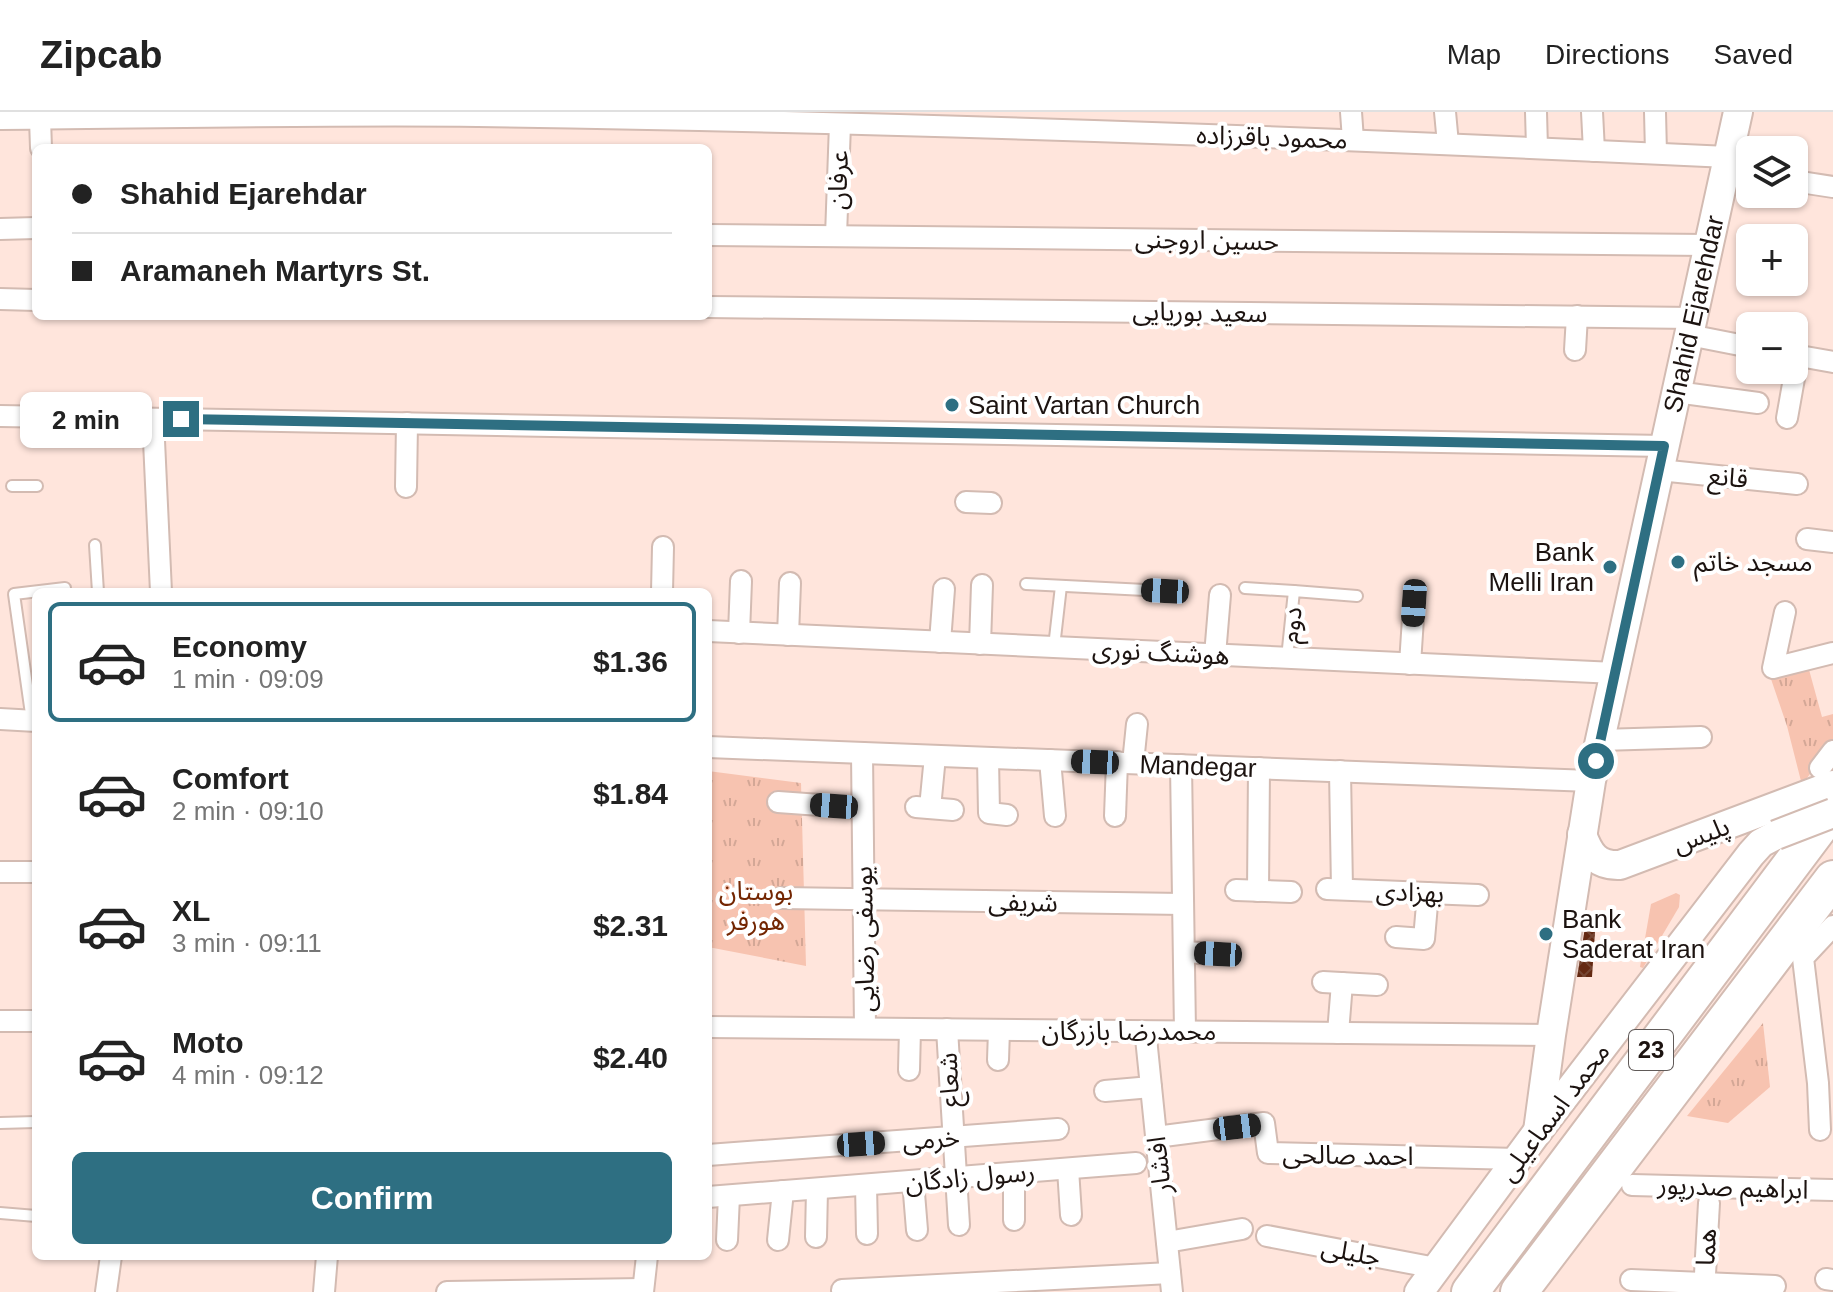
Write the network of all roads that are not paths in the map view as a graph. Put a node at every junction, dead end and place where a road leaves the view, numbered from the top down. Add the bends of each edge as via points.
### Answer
1 (1351, 112) edge
2 (1445, 112) edge
3 (1536, 112) edge
4 (1592, 112) edge
5 (1655, 112) edge
6 (1738, 112) edge
7 (473, 114) edge
8 (71, 115) edge
9 (259, 115) edge
10 (788, 117) edge
11 (0, 119) edge
12 (40, 119) junction
13 (840, 124) junction
14 (1353, 140) junction
15 (41, 144) edge
16 (1448, 144) junction
17 (1537, 148) junction
18 (1594, 151) junction
19 (1656, 153) junction
20 (1734, 168) edge
21 (1808, 183) edge
22 (1833, 187) edge
23 (32, 228) edge
24 (0, 229) edge
25 (712, 235) edge
26 (836, 236) junction
27 (1707, 245) junction
28 (0, 299) edge
29 (32, 300) edge
30 (712, 307) edge
31 (1577, 316) junction
32 (1691, 327) junction
33 (1736, 342) edge
34 (1575, 350) dead end
35 (1808, 357) edge
36 (1833, 362) edge
37 (1792, 384) edge
38 (1676, 392) junction
39 (1758, 403) dead end
40 (0, 416) edge
41 (1787, 418) dead end
42 (153, 419) junction
43 (407, 423) junction
44 (1662, 458) junction
45 (1797, 484) dead end
46 (12, 486) dead end
47 (37, 486) dead end
48 (406, 487) dead end
49 (966, 502) dead end
50 (991, 503) dead end
51 (1807, 539) dead end
52 (1833, 542) edge
53 (95, 545) dead end
54 (663, 547) dead end
55 (741, 581) dead end
56 (790, 583) dead end
57 (1026, 584) dead end
58 (982, 585) dead end
59 (1061, 586) junction
60 (98, 588) edge
61 (161, 588) edge
62 (662, 588) edge
63 (1245, 588) dead end
64 (944, 589) dead end
65 (1165, 591) dead end
66 (1294, 591) junction
67 (32, 592) edge
68 (1220, 595) dead end
69 (1357, 596) dead end
70 (1415, 603) dead end
71 (1785, 612) dead end
72 (712, 631) edge
73 (739, 633) junction
74 (788, 635) junction
75 (940, 642) junction
76 (980, 644) junction
77 (1054, 647) junction
78 (1833, 653) edge
79 (1215, 655) junction
80 (1287, 658) junction
81 (1410, 664) junction
82 (1615, 673) junction
83 (32, 708) edge
84 (0, 719) edge
85 (32, 721) edge
86 (1137, 724) dead end
87 (1701, 737) dead end
88 (1601, 740) junction
89 (712, 747) edge
90 (1833, 751) edge
91 (862, 753) junction
92 (935, 756) junction
93 (988, 758) junction
94 (1050, 760) junction
95 (1125, 763) junction
96 (1181, 765) junction
97 (1259, 768) junction
98 (1340, 771) junction
99 (1826, 777) edge
100 (1591, 781) junction
101 (778, 802) dead end
102 (862, 808) junction
103 (953, 810) dead end
104 (1833, 811) edge
105 (1007, 815) dead end
106 (1055, 816) dead end
107 (1137, 816) dead end
108 (1582, 834) junction
109 (0, 872) edge
110 (32, 872) edge
111 (1833, 879) edge
112 (1236, 890) dead end
113 (1258, 891) junction
114 (1291, 892) dead end
115 (1428, 893) junction
116 (1478, 895) dead end
117 (781, 898) dead end
118 (864, 900) junction
119 (1183, 904) junction
120 (1833, 926) edge
121 (1396, 937) dead end
122 (1184, 952) junction
123 (1218, 954) dead end
124 (1377, 985) dead end
125 (0, 1021) edge
126 (32, 1021) edge
127 (712, 1027) edge
128 (865, 1028) junction
129 (910, 1029) junction
130 (947, 1029) junction
131 (999, 1030) junction
132 (1185, 1031) junction
133 (1338, 1033) junction
134 (1551, 1035) junction
135 (1146, 1038) dead end
136 (998, 1060) dead end
137 (909, 1070) dead end
138 (1826, 1081) edge
139 (1151, 1087) junction
140 (1105, 1091) dead end
141 (32, 1122) edge
142 (0, 1123) edge
143 (1058, 1129) dead end
144 (1820, 1130) dead end
145 (1538, 1131) junction
146 (952, 1137) junction
147 (1156, 1137) junction
148 (712, 1155) edge
149 (1518, 1159) junction
150 (1136, 1163) dead end
151 (1068, 1169) junction
152 (1014, 1173) junction
153 (954, 1179) junction
154 (913, 1181) junction
155 (866, 1185) junction
156 (1632, 1185) dead end
157 (817, 1189) junction
158 (1833, 1190) edge
159 (783, 1191) junction
160 (718, 1196) edge
161 (1709, 1203) dead end
162 (0, 1213) edge
163 (1071, 1215) dead end
164 (32, 1216) edge
165 (1014, 1220) dead end
166 (959, 1225) dead end
167 (1242, 1229) dead end
168 (917, 1230) dead end
169 (867, 1234) dead end
170 (1267, 1236) dead end
171 (816, 1237) dead end
172 (727, 1240) dead end
173 (778, 1240) dead end
174 (1167, 1242) junction
175 (110, 1260) edge
176 (327, 1260) edge
177 (647, 1260) edge
178 (1436, 1268) junction
179 (1631, 1280) dead end
180 (1171, 1282) edge
181 (1113, 1284) edge
182 (1775, 1286) dead end
183 (1704, 1287) edge
184 (643, 1290) edge
185 (842, 1290) edge
186 (106, 1292) edge
187 (324, 1292) edge
188 (447, 1292) edge
189 (1419, 1292) edge
190 (1470, 1292) edge
191 (1519, 1292) edge

1 - 14 street
2 - 16 street
3 - 17 street
4 - 18 street
5 - 19 street
6 - 20 main road, Shahid Ejarehdar
7 - 9 street, محمود باقرزاده
7 - 10 street, محمود باقرزاده
8 - 9 street, محمود باقرزاده
8 - 12 street, محمود باقرزاده
10 - 13 street, محمود باقرزاده
11 - 12 street, محمود باقرزاده
12 - 15 street
13 - 14 street, محمود باقرزاده
13 - 26 street, عرفان
14 - 16 street, محمود باقرزاده
16 - 17 street, محمود باقرزاده
17 - 18 street, محمود باقرزاده
18 - 19 street, محمود باقرزاده
19 - 20 street, محمود باقرزاده
20 - 27 main road, Shahid Ejarehdar
21 - 22 street
23 - 24 street
25 - 26 street, حسین اروجنی
26 - 27 street, حسین اروجنی
27 - 32 main road, Shahid Ejarehdar
28 - 29 street
30 - 31 street, سعید بوریایی
31 - 32 street, سعید بوریایی
31 - 34 street
32 - 33 street, سعید بوریایی
32 - 38 main road, Shahid Ejarehdar
35 - 36 street
37 - 41 street
38 - 39 street
38 - 44 main road, Shahid Ejarehdar
40 - 42 street, قانع
42 - 43 street, قانع
42 - 61 street
43 - 44 street, قانع
43 - 48 street
44 - 45 street, قانع
44 - 82 main road, Shahid Ejarehdar
46 - 47 lane
49 - 50 street
51 - 52 street
53 - 60 lane
54 - 62 street
55 - 73 street
56 - 74 street
57 - 59 lane
58 - 76 street
59 - 65 lane
59 - 77 lane
63 - 66 lane, دوم
64 - 75 street
66 - 69 lane, دوم
66 - 80 lane, دوم
67 - 83 lane via 14,594
68 - 79 street
70 - 81 street
71 - 78 street via 1773,668
72 - 73 street, هوشنگ نوری
73 - 74 street, هوشنگ نوری
74 - 75 street, هوشنگ نوری
75 - 76 street, هوشنگ نوری
76 - 77 street, هوشنگ نوری
77 - 79 street, هوشنگ نوری
79 - 80 street, هوشنگ نوری
80 - 81 street, هوشنگ نوری
81 - 82 street, هوشنگ نوری
82 - 88 main road, Shahid Ejarehdar
84 - 85 street
86 - 95 street
87 - 88 street
88 - 100 main road, Shahid Ejarehdar
89 - 91 street, Mandegar
90 - 99 street
91 - 92 street, Mandegar
91 - 102 street, یوسفی رضایی
92 - 93 street, Mandegar
92 - 103 street via 923,807
93 - 94 street, Mandegar
93 - 105 street via 989,813
94 - 95 street, Mandegar
94 - 106 street
95 - 96 street, Mandegar
95 - 107 street via 1109,816
96 - 97 street, Mandegar
96 - 119 street
97 - 98 street, Mandegar
97 - 113 street
98 - 100 street, Mandegar
98 - 115 street, بهزادی via 1334,889
99 - 108 main road, پلیس via 1792,800 1620,865 1593,857
100 - 108 main road, Shahid Ejarehdar
101 - 102 street
102 - 118 street, یوسفی رضایی
104 - 145 main road, محمد اسماعیلی, bridge via 1761,843
104 - 190 highway, 23
108 - 134 main road, Shahid Ejarehdar
109 - 110 street
111 - 191 highway, 23
112 - 113 street
113 - 114 street
115 - 116 street, بهزادی
115 - 121 street via 1424,939
117 - 118 street
118 - 119 street, شریفی
118 - 128 street, یوسفی رضایی
119 - 122 street
120 - 138 street via 1803,958
122 - 123 street
122 - 132 street
124 - 133 street via 1333,982
125 - 126 street
127 - 128 street, محمدرضا بازرگان
128 - 129 street, محمدرضا بازرگان
129 - 130 street, محمدرضا بازرگان
129 - 137 street
130 - 131 street, محمدرضا بازرگان
130 - 146 street, شعاع
131 - 132 street, محمدرضا بازرگان
131 - 136 street
132 - 133 street, محمدرضا بازرگان
133 - 134 street, محمدرضا بازرگان
134 - 145 main road, Shahid Ejarehdar
135 - 139 street, افشار
138 - 144 street
139 - 140 street
139 - 147 street, افشار
141 - 142 lane
143 - 146 street, خرمی
145 - 149 main road, محمد اسماعیلی
146 - 148 street, خرمی
146 - 153 street, شعاع
147 - 149 street, احمد صالحی via 1264,1123 1268,1153
147 - 174 street, افشار
149 - 178 main road, محمد اسماعیلی
150 - 151 street, رسول زادگان
151 - 152 street, رسول زادگان
151 - 163 street
152 - 153 street, رسول زادگان
152 - 165 street
153 - 154 street, رسول زادگان
153 - 166 street, شعاع
154 - 155 street, رسول زادگان
154 - 168 street
155 - 157 street, رسول زادگان
155 - 169 street
156 - 158 street, ابراهیم صدرپور
157 - 159 street, رسول زادگان
157 - 171 street
159 - 160 street, رسول زادگان
159 - 173 street
160 - 172 street
161 - 183 street, هما
162 - 164 lane
167 - 174 street
170 - 178 street, جلیلی
174 - 180 street, افشار
175 - 186 street
176 - 187 street
177 - 184 street
178 - 189 main road, محمد اسماعیلی
179 - 183 street
180 - 181 street
181 - 185 street
182 - 183 street
184 - 188 street

